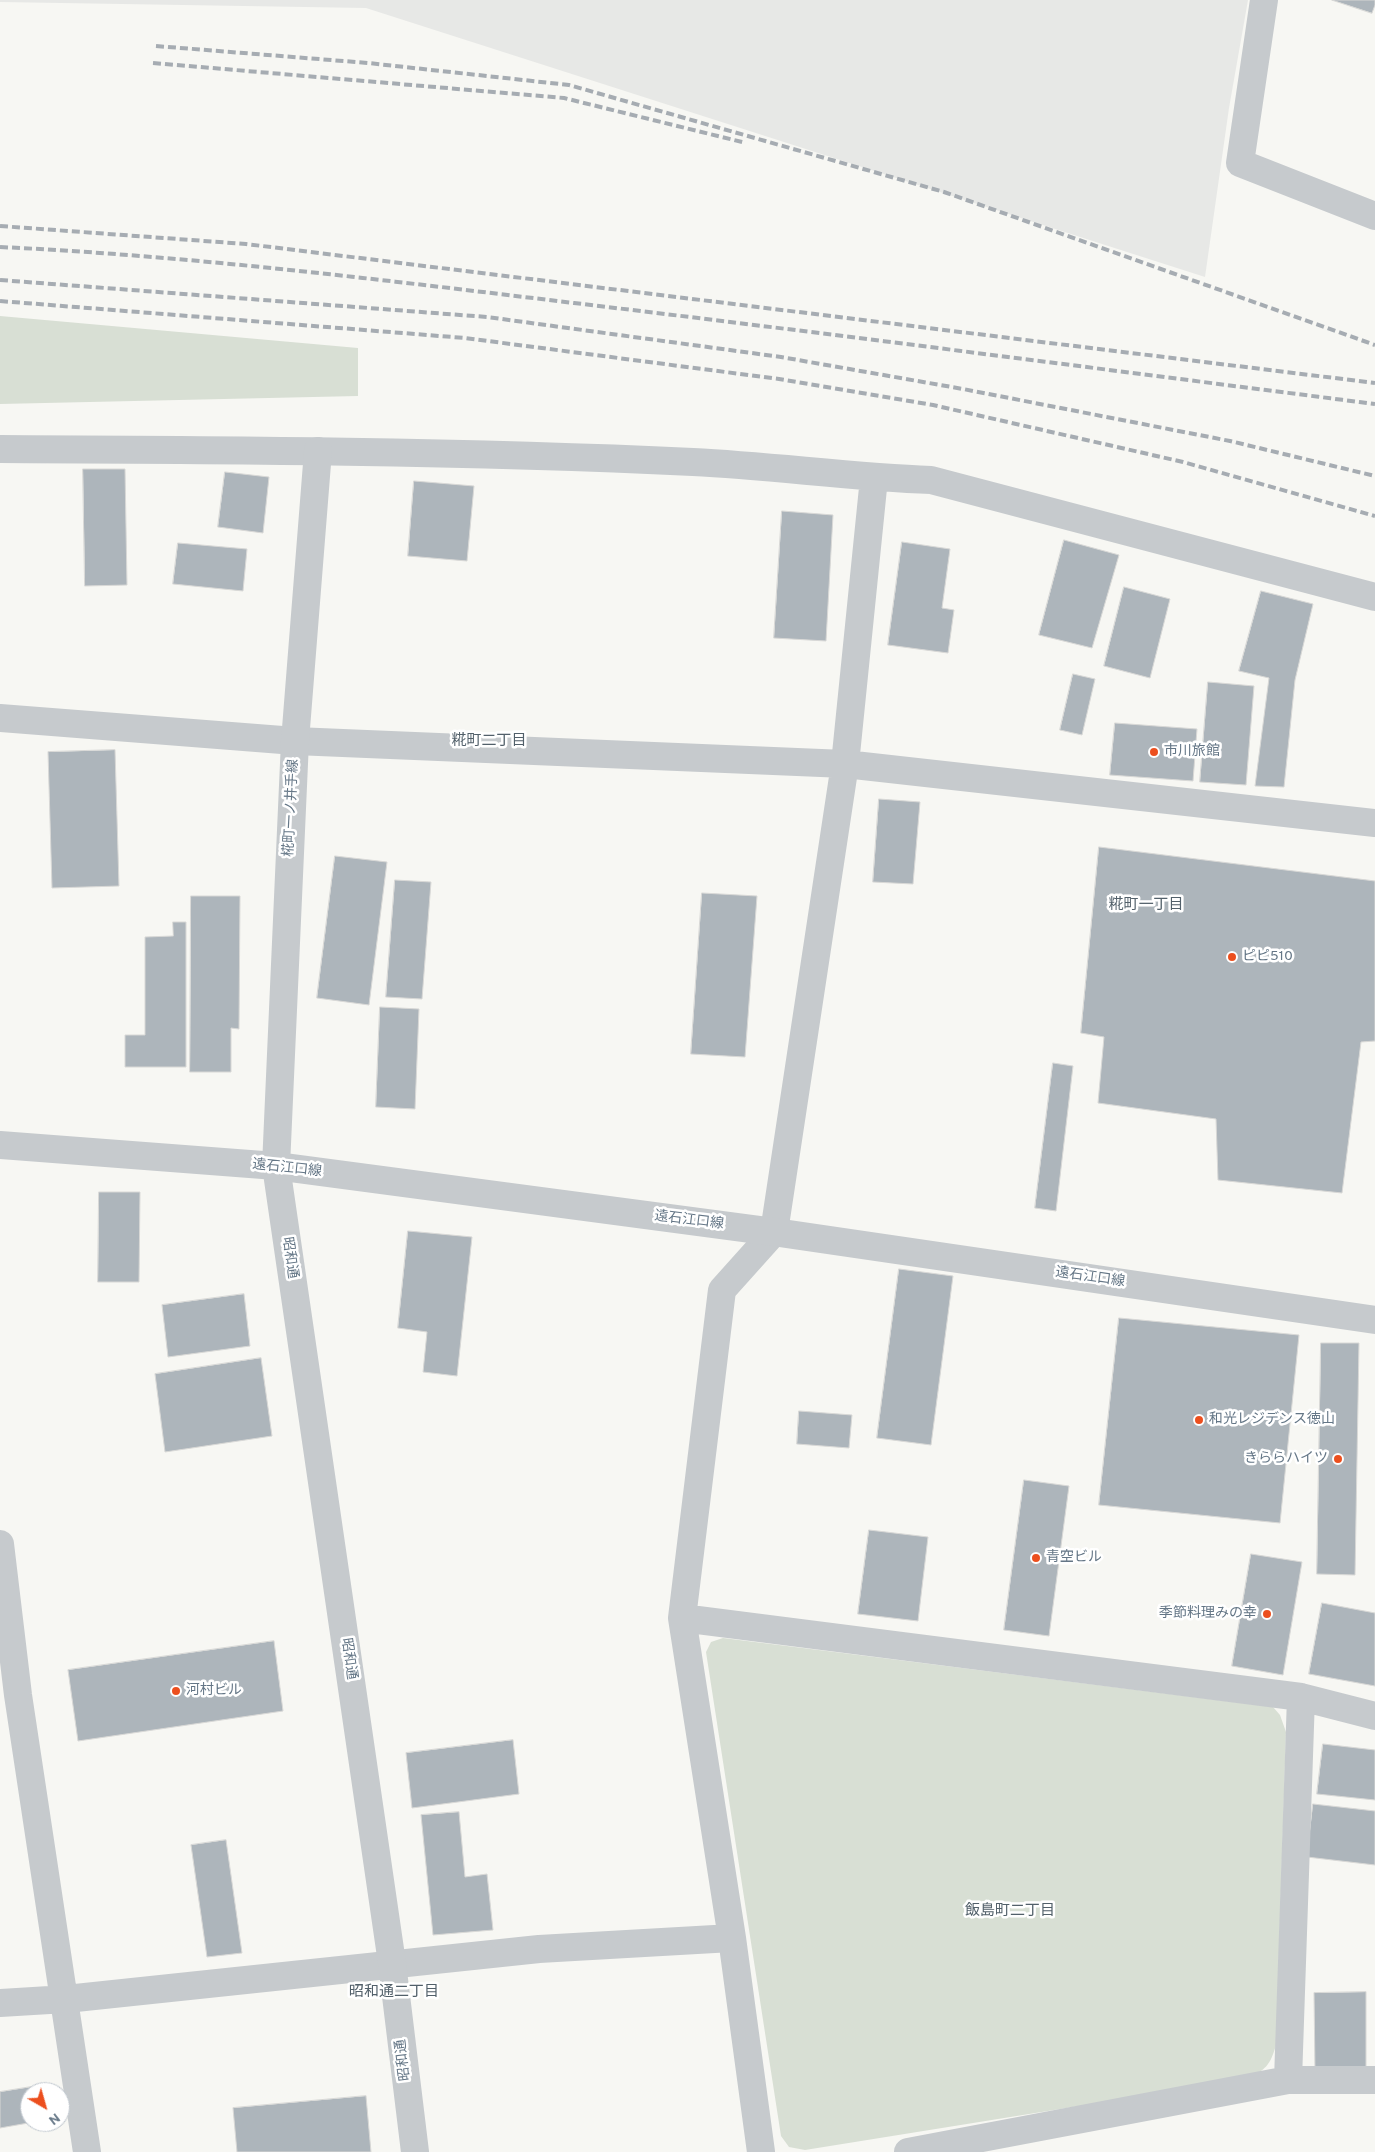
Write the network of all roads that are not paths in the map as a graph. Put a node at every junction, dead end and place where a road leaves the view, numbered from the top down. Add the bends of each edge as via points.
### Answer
1 (1264, 0) edge
2 (1375, 216) edge
3 (0, 449) edge
4 (318, 451) junction
5 (874, 478) junction
6 (1375, 597) edge
7 (0, 718) edge
8 (295, 741) junction
9 (844, 764) junction
10 (1375, 823) edge
11 (0, 1145) edge
12 (276, 1166) junction
13 (774, 1232) junction
14 (1375, 1320) edge
15 (0, 1544) edge
16 (682, 1618) junction
17 (9, 1696) edge
18 (1300, 1697) junction
19 (1375, 1716) edge
20 (732, 1938) junction
21 (392, 1962) junction
22 (66, 1999) junction
23 (0, 2003) edge
24 (1288, 2080) junction
25 (1375, 2080) edge
26 (87, 2152) edge
27 (415, 2152) edge
28 (761, 2152) edge
29 (908, 2152) edge

1 - 2 street via 1240,163
3 - 4 street
4 - 5 street via 695,462
4 - 8 street, 椛町一ノ井手線
5 - 6 street via 931,480
5 - 9 street
7 - 8 street
8 - 9 street
8 - 12 street, 椛町一ノ井手線
9 - 10 street
9 - 13 street
11 - 12 street, 遠石江口線
12 - 13 street, 遠石江口線
12 - 21 street, 昭和通
13 - 14 street, 遠石江口線
13 - 16 street via 722,1290
15 - 17 street
16 - 18 street
16 - 20 street
17 - 22 street
18 - 19 street
18 - 24 street
20 - 21 street via 539,1949
20 - 28 street
21 - 22 street
21 - 27 street, 昭和通
22 - 23 street
22 - 26 street
24 - 25 street
24 - 29 street

